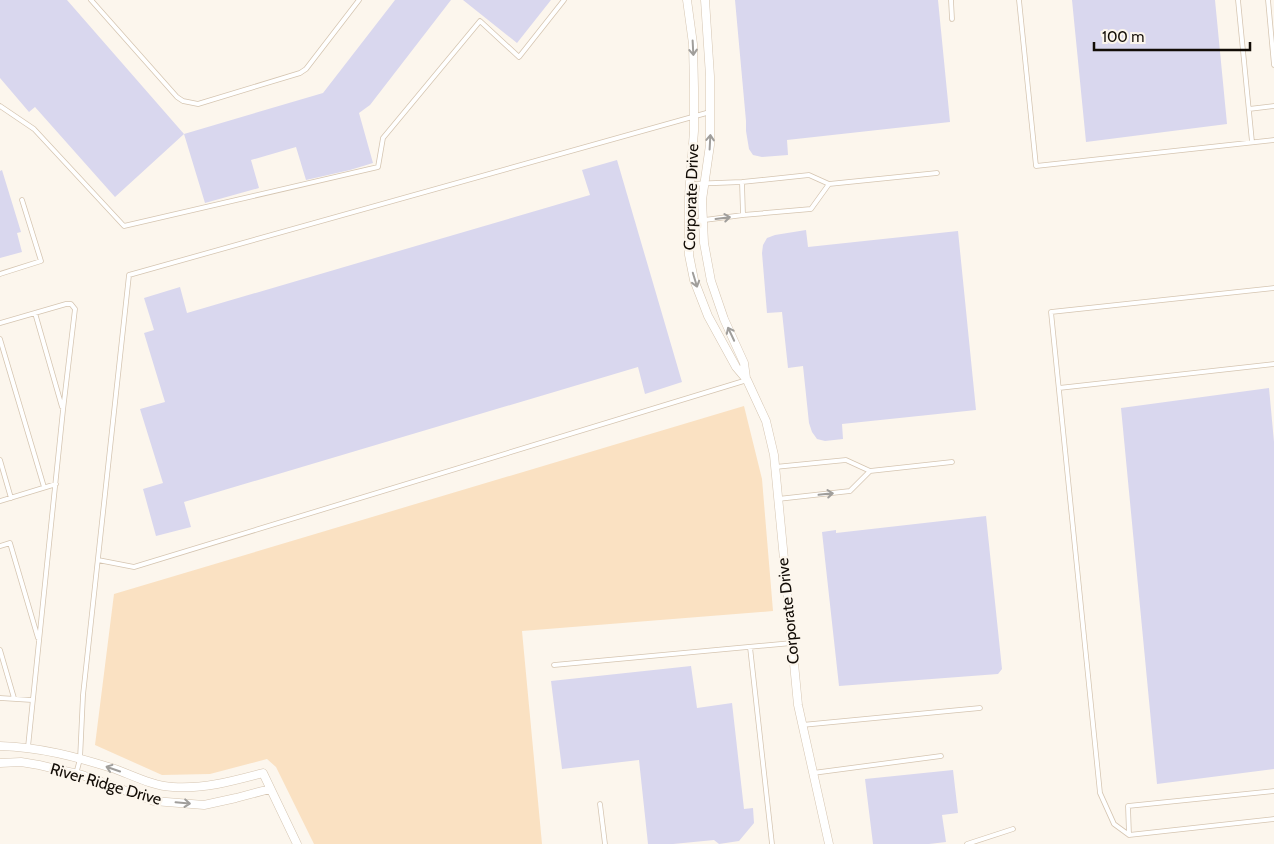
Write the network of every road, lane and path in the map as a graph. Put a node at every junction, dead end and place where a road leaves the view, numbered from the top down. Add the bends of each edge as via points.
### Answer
1 (91, 0) edge
2 (352, 0) edge
3 (564, 0) edge
4 (687, 0) edge
5 (705, 0) edge
6 (951, 0) edge
7 (1019, 0) edge
8 (1238, 0) edge
9 (1268, 0) edge
10 (358, 2) edge
11 (952, 19) dead end
12 (1274, 64) edge
13 (0, 106) edge
14 (1274, 106) edge
15 (1249, 109) junction
16 (710, 112) junction
17 (694, 118) junction
18 (1274, 140) edge
19 (1252, 142) junction
20 (936, 173) dead end
21 (742, 182) junction
22 (690, 184) junction
23 (704, 184) junction
24 (829, 184) junction
25 (22, 200) dead end
26 (743, 215) junction
27 (703, 220) junction
28 (689, 222) junction
29 (0, 274) edge
30 (1274, 288) edge
31 (35, 313) junction
32 (0, 323) edge
33 (0, 339) edge
34 (1274, 364) edge
35 (747, 380) junction
36 (1059, 388) junction
37 (62, 410) junction
38 (0, 460) edge
39 (952, 462) dead end
40 (775, 467) junction
41 (870, 471) junction
42 (56, 484) junction
43 (44, 488) junction
44 (11, 498) junction
45 (778, 499) junction
46 (0, 501) edge
47 (0, 546) edge
48 (98, 560) junction
49 (39, 640) junction
50 (792, 643) junction
51 (750, 647) junction
52 (0, 650) edge
53 (554, 665) dead end
54 (0, 698) edge
55 (14, 698) junction
56 (32, 700) junction
57 (980, 708) dead end
58 (802, 725) junction
59 (0, 746) edge
60 (28, 747) junction
61 (941, 756) dead end
62 (80, 759) junction
63 (0, 763) edge
64 (26, 763) junction
65 (813, 773) junction
66 (76, 774) junction
67 (270, 789) junction
68 (1274, 791) edge
69 (600, 804) dead end
70 (1274, 819) edge
71 (1013, 829) dead end
72 (1129, 834) junction
73 (297, 844) edge
74 (605, 844) edge
75 (772, 844) edge
76 (829, 844) edge
77 (967, 844) edge

1 - 10 lane via 176,97 198,104 300,73
2 - 10 lane
3 - 13 lane via 519,58 480,21 382,138 378,167 124,226 34,129
4 -> 17 street, Corporate Drive via 693,44
5 - 16 street, Corporate Drive
6 - 11 lane
7 - 19 lane via 1036,166
8 - 15 lane
9 - 12 lane
14 - 15 lane
15 - 19 lane
16 - 17 lane
23 -> 16 street, Corporate Drive via 710,145
17 - 22 street, Corporate Drive
17 - 48 lane via 129,275
18 - 19 lane
20 - 24 lane
21 - 23 lane
21 - 24 lane via 809,175
21 - 26 lane
22 - 23 lane
22 - 28 street, Corporate Drive
23 - 27 street, Corporate Drive
24 - 26 lane via 811,209
25 - 29 lane via 41,262
27 -> 26 lane
27 - 28 lane
35 -> 27 street, Corporate Drive via 744,363 711,281
28 -> 35 street, Corporate Drive via 689,256 694,280 708,316 736,367
30 - 36 lane via 1051,312
31 - 32 lane
31 - 37 lane
31 - 37 lane via 68,304 75,309
33 - 43 lane
34 - 36 lane
35 - 40 street, Corporate Drive via 766,421
35 - 48 lane via 134,568
36 - 72 lane via 1100,793 1114,824
37 - 42 lane
38 - 44 lane
39 - 41 lane
40 - 41 lane via 846,460
40 - 45 street, Corporate Drive
45 -> 41 lane via 850,491
42 - 43 lane
42 - 49 lane
43 - 44 lane
44 - 46 lane
45 - 50 street, Corporate Drive
47 - 49 lane via 10,543
48 - 62 lane via 83,695
49 - 56 lane
50 - 51 lane
50 - 58 street, Corporate Drive
51 - 53 lane
51 - 75 lane
52 - 55 lane
54 - 55 lane
55 - 56 lane
56 - 60 lane
57 - 58 lane
58 - 65 street, Corporate Drive
59 - 60 street, River Ridge Drive
60 - 62 street, River Ridge Drive
60 - 64 street
61 - 65 lane
62 - 66 lane
67 -> 62 street, River Ridge Drive via 262,772 227,783 196,788 171,787
63 - 64 street, River Ridge Drive
64 - 66 street, River Ridge Drive
65 - 76 street, Corporate Drive
66 -> 67 street, River Ridge Drive via 154,801 204,805
67 - 73 street
68 - 72 lane via 1128,806
69 - 74 lane
70 - 72 lane
71 - 77 lane

